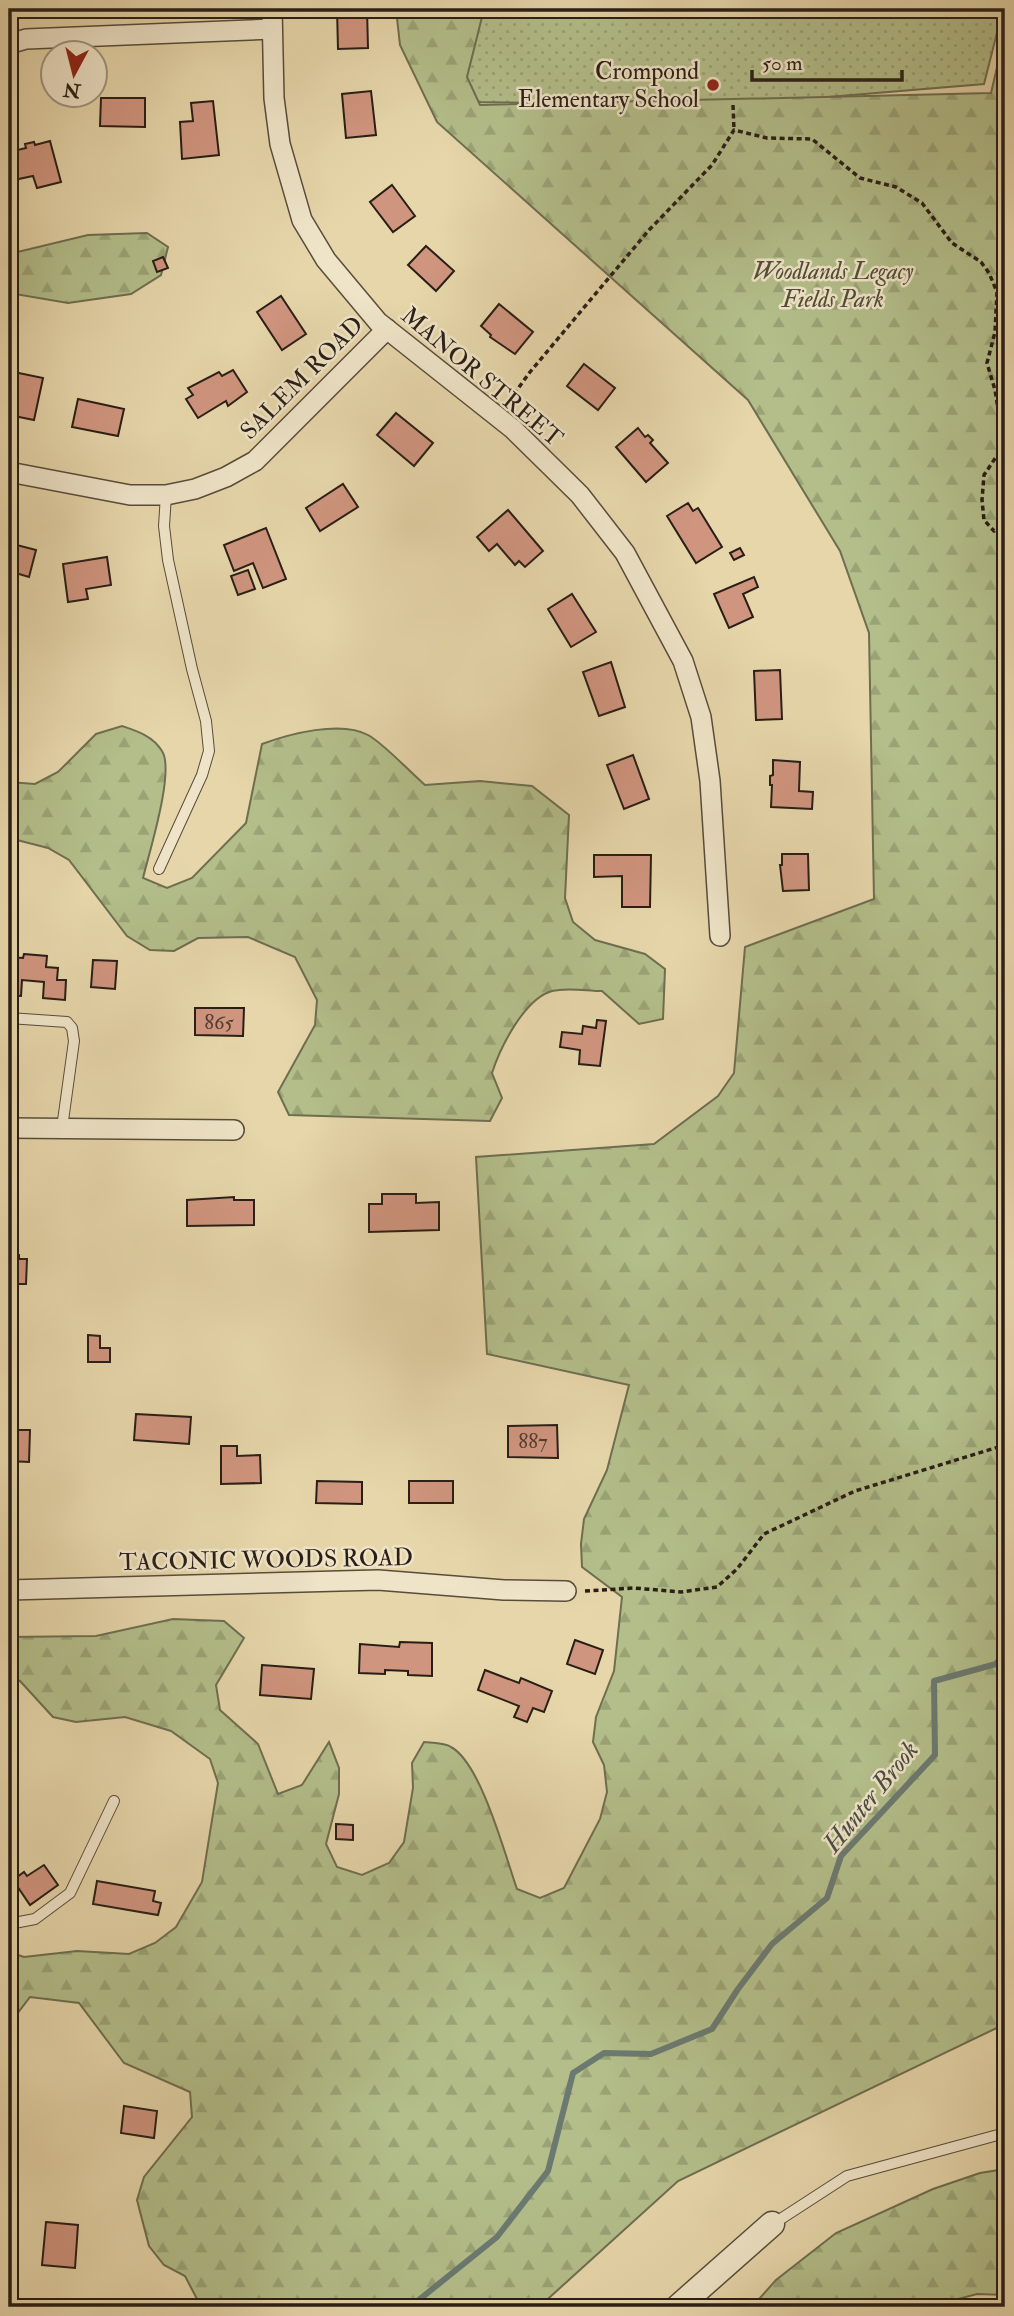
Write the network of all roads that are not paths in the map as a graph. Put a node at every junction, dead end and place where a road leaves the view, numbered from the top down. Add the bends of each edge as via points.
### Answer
1 (272, 9) edge
2 (272, 29) junction
3 (9, 44) edge
4 (387, 329) junction
5 (9, 472) edge
6 (166, 495) junction
7 (159, 869) dead end
8 (720, 936) dead end
9 (9, 1018) edge
10 (9, 1128) edge
11 (62, 1128) junction
12 (234, 1130) dead end
13 (9, 1590) edge
14 (566, 1591) road end
15 (114, 1801) dead end
16 (9, 1924) edge
17 (1005, 2133) edge
18 (772, 2224) joint
19 (678, 2307) edge

1 - 2 street, MANOR STREET
2 - 3 street via 26,39
2 - 4 street, MANOR STREET via 280,144 302,220 326,260
4 - 6 street, SALEM ROAD via 255,461 195,489
4 - 8 street, MANOR STREET via 497,416 580,495 625,554 683,661 701,717
5 - 6 street, SALEM ROAD via 130,495
6 - 7 lane via 168,560 209,751
9 - 11 lane via 66,1022 72,1028
10 - 11 street
11 - 12 street
13 - 14 street, TACONIC WOODS ROAD via 378,1580
15 - 16 lane via 70,1893 35,1919
17 - 18 lane via 847,2176
18 - 19 street

